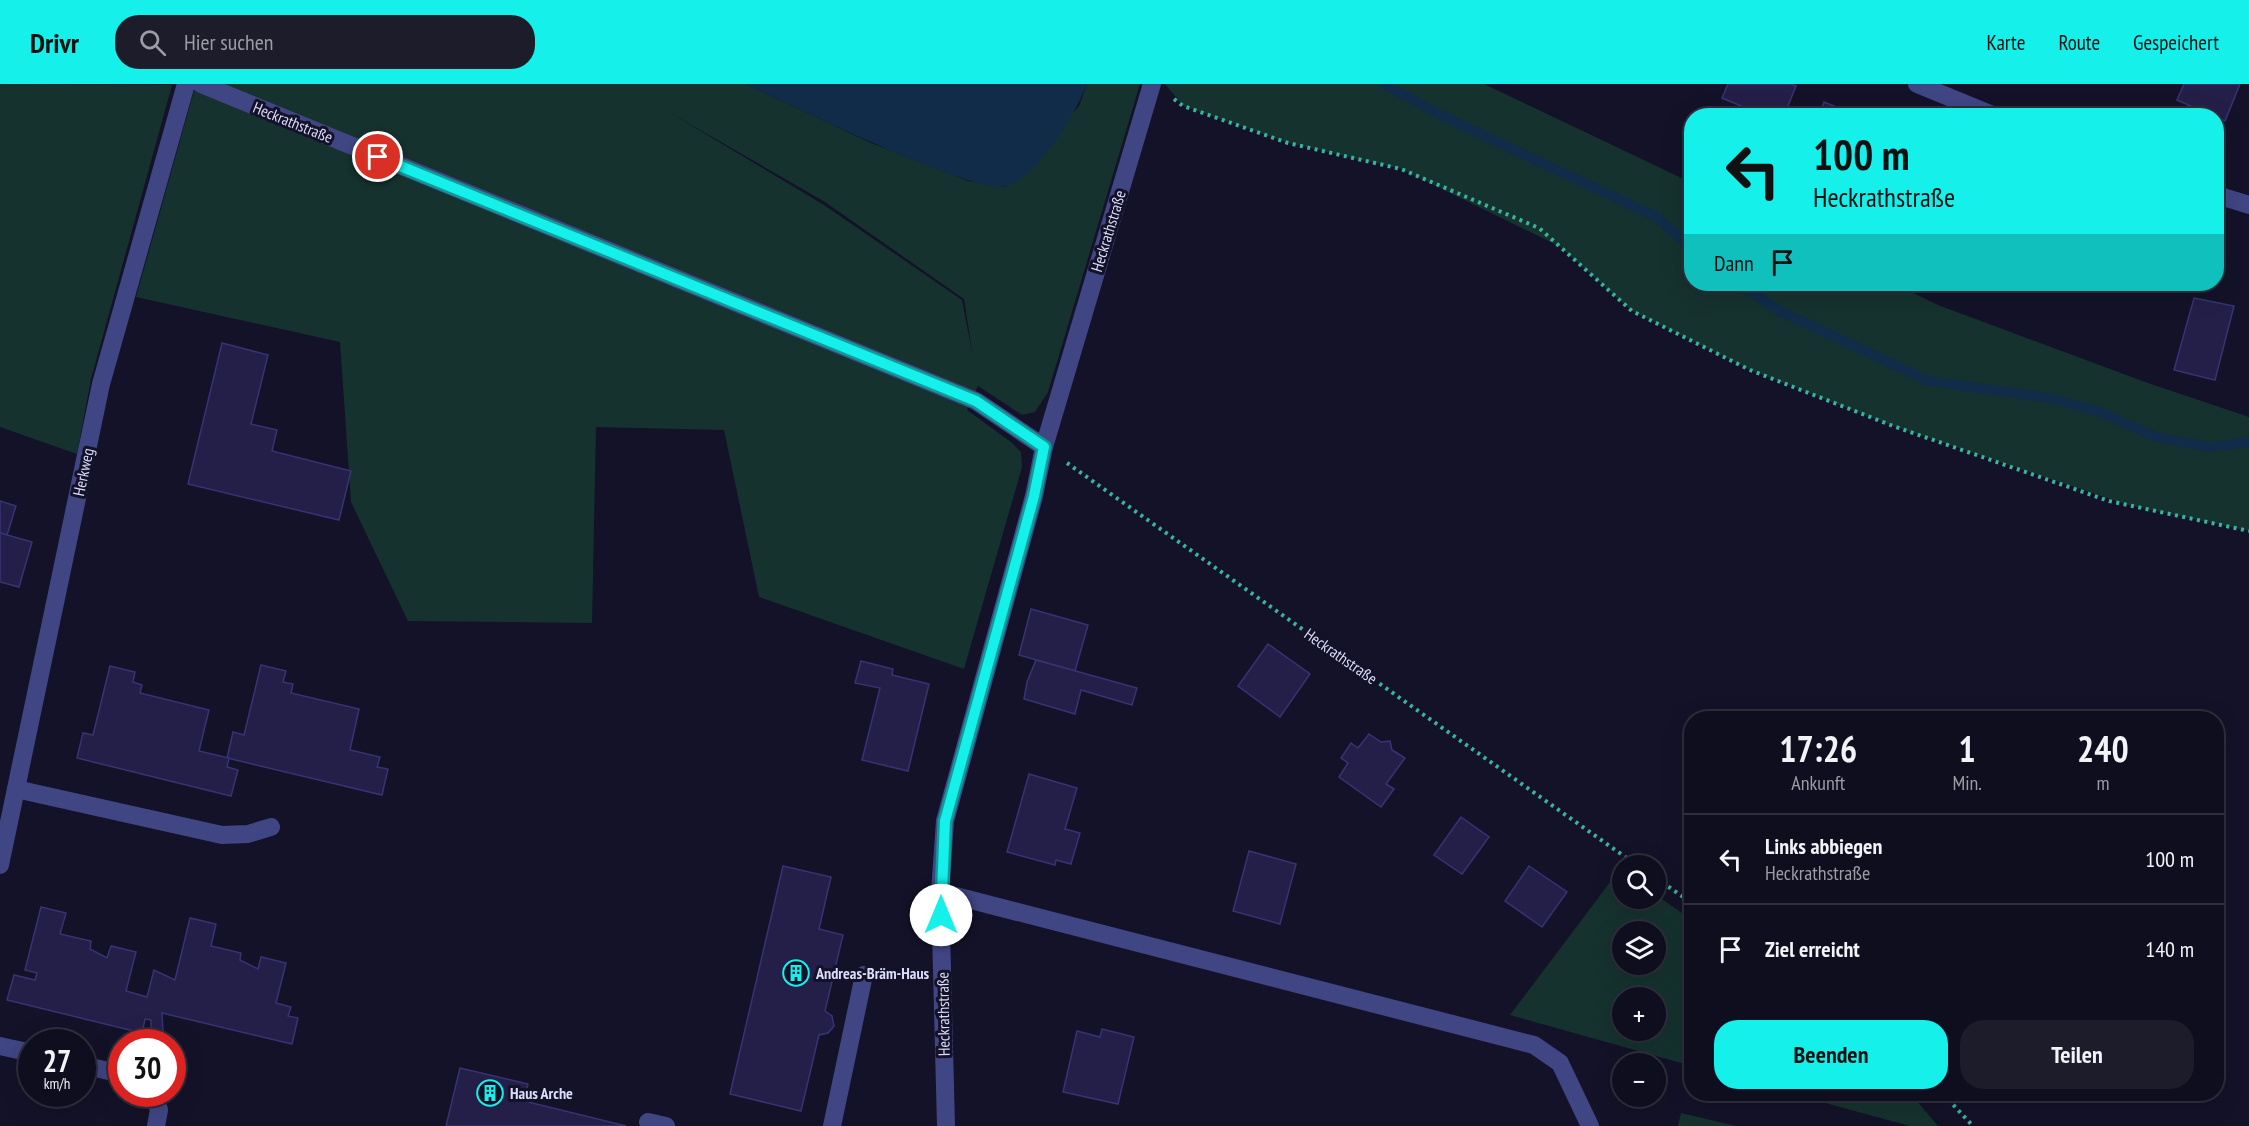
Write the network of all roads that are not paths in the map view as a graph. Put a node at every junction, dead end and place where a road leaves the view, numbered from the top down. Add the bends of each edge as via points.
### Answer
1 (186, 84) edge
2 (201, 84) edge
3 (1152, 84) edge
4 (1917, 84) edge
5 (1976, 108) edge
6 (2224, 197) edge
7 (2249, 205) edge
8 (1044, 447) junction
9 (16, 789) junction
10 (271, 827) dead end
11 (0, 865) edge
12 (940, 892) junction
13 (864, 975) dead end
14 (0, 1046) edge
15 (18, 1050) edge
16 (158, 1107) edge
17 (648, 1122) dead end
18 (156, 1126) edge
19 (666, 1126) edge
20 (832, 1126) edge
21 (946, 1126) edge
22 (1590, 1126) edge

1 - 9 street, Herkweg via 102,384
2 - 8 street, Heckrathstraße via 976,401
3 - 8 street, Heckrathstraße
4 - 5 street
6 - 7 street
8 - 12 street, Heckrathstraße via 945,821
9 - 10 street via 222,835 248,834
9 - 11 street, Herkweg
12 - 21 street, Heckrathstraße
12 - 22 street via 1534,1045 1560,1063
13 - 20 street
14 - 15 street
16 - 18 street
17 - 19 street

